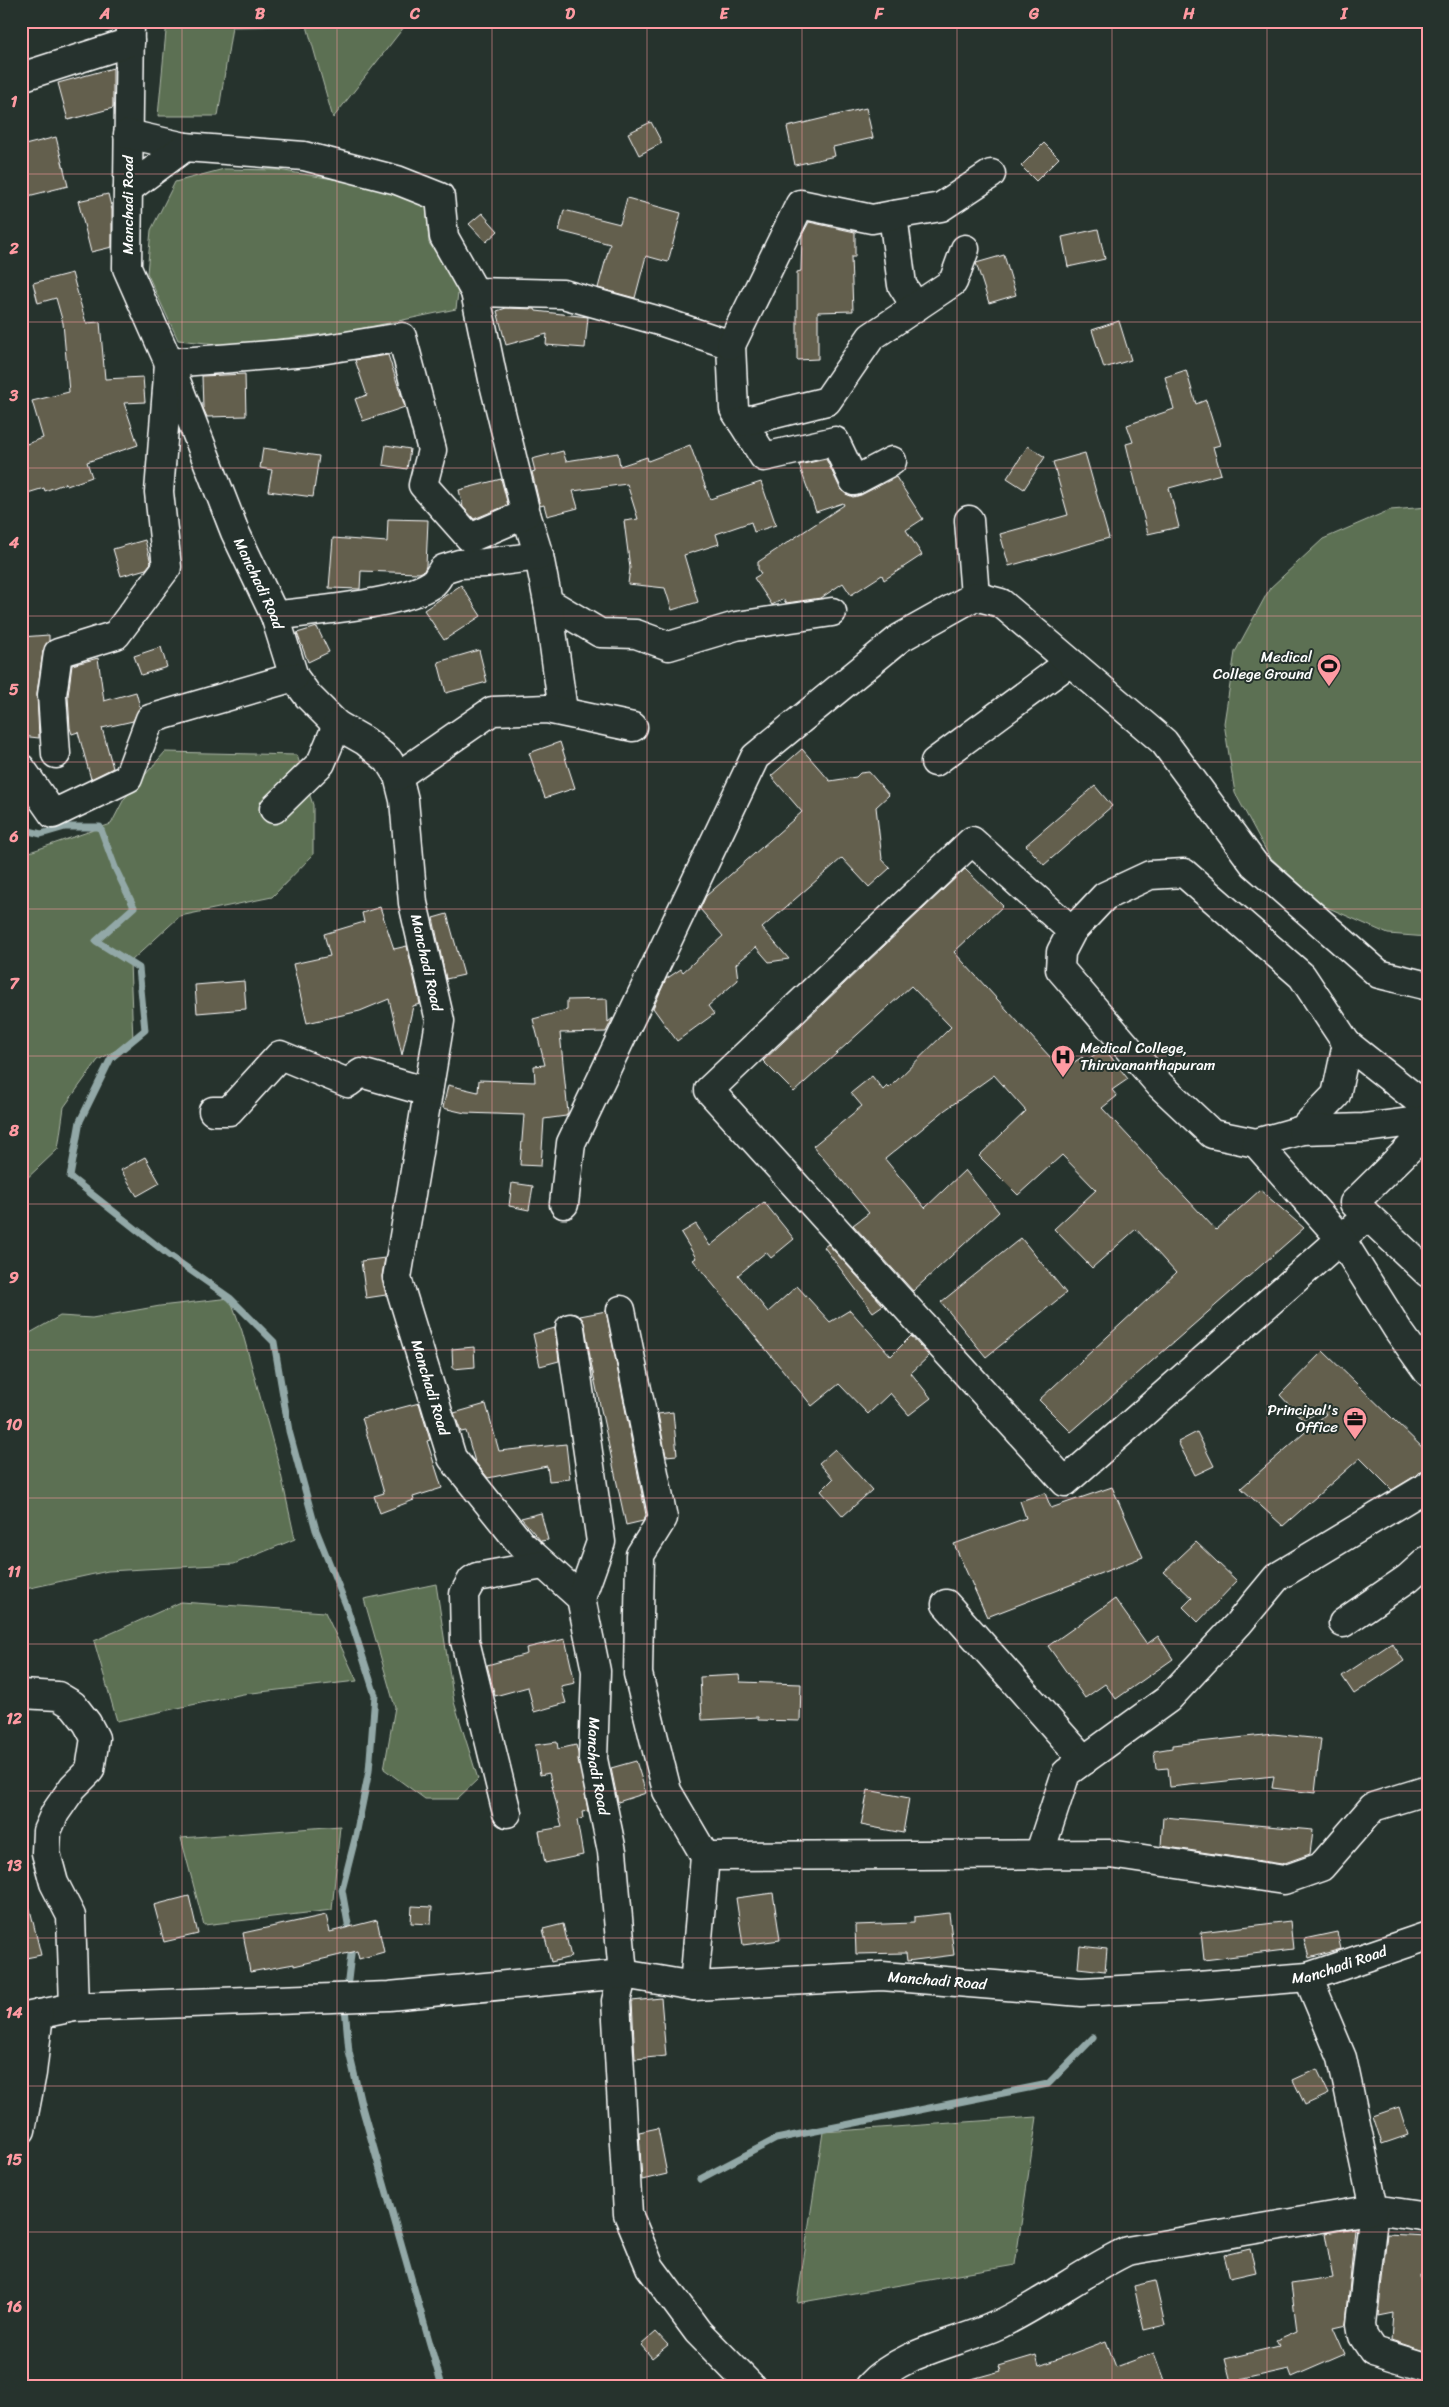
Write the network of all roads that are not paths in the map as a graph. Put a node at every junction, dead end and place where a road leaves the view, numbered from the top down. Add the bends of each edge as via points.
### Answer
1 (130, 32) edge
2 (21, 77) edge
3 (128, 134) junction
4 (185, 147) junction
5 (991, 174) dead end
6 (128, 189) junction
7 (893, 215) junction
8 (965, 249) dead end
9 (476, 292) junction
10 (916, 307) junction
11 (732, 345) junction
12 (168, 363) junction
13 (742, 422) junction
14 (892, 461) dead end
15 (526, 514) junction
16 (969, 520) dead end
17 (539, 556) junction
18 (975, 596) junction
19 (548, 602) junction
20 (832, 612) dead end
21 (275, 616) junction
22 (1070, 662) junction
23 (294, 677) junction
24 (563, 711) junction
25 (338, 725) junction
26 (633, 727) dead end
27 (56, 754) dead end
28 (936, 762) dead end
29 (21, 768) edge
30 (398, 776) junction
31 (274, 809) dead end
32 (1072, 931) junction
33 (1428, 986) edge
34 (1347, 1044) junction
35 (428, 1092) junction
36 (1428, 1108) edge
37 (213, 1111) dead end
38 (1428, 1120) edge
39 (1302, 1130) junction
40 (1428, 1130) edge
41 (1256, 1143) junction
42 (564, 1204) dead end
43 (1367, 1216) junction
44 (1341, 1239) junction
45 (1428, 1274) edge
46 (621, 1310) dead end
47 (570, 1328) dead end
48 (1428, 1372) edge
49 (1428, 1486) edge
50 (1428, 1560) edge
51 (543, 1565) junction
52 (581, 1598) junction
53 (946, 1604) dead end
54 (1343, 1623) dead end
55 (21, 1694) edge
56 (1084, 1760) junction
57 (1428, 1790) edge
58 (507, 1813) dead end
59 (1039, 1855) junction
60 (705, 1856) junction
61 (1428, 1936) edge
62 (623, 1974) junction
63 (1308, 1977) junction
64 (694, 1986) junction
65 (74, 2007) junction
66 (30, 2016) edge
67 (21, 2130) edge
68 (1374, 2209) junction
69 (1428, 2217) edge
70 (1428, 2368) edge
71 (751, 2386) edge
72 (870, 2386) edge

1 - 2 street
1 - 3 street, Manchadi Road
3 - 4 street
3 - 6 street, Manchadi Road
4 - 6 street
4 - 9 street via 304,156 398,180 440,197 444,237
5 - 7 street via 941,207
6 - 12 street, Manchadi Road via 127,268
7 - 10 street via 902,285
7 - 11 street via 872,219 800,204
8 - 10 street via 953,282
9 - 11 street via 563,294
9 - 15 street via 494,384
10 - 13 street via 871,337 827,400
11 - 13 street via 734,409
12 - 15 street via 308,352 402,337 432,450 422,485 470,538
12 - 21 street, Manchadi Road via 236,532
12 - 27 street via 159,492 167,567 116,636 58,653 52,695
13 - 14 street via 764,457 835,441 854,481
15 - 17 street
16 - 18 street
17 - 19 street
17 - 21 street via 459,564 443,569 434,584 412,593 370,603
18 - 22 street via 1001,603
18 - 42 street via 900,638 755,758 571,1143
19 - 20 street via 600,633 636,634 669,646 736,626
19 - 24 street
21 - 23 street, Manchadi Road
22 - 28 street
22 - 33 street via 1164,742 1254,864 1379,974
23 - 25 street, Manchadi Road via 308,696
23 - 29 street via 150,719 128,778 53,814
24 - 26 street
24 - 30 street via 492,711
25 - 30 street, Manchadi Road via 381,753
25 - 31 street via 321,763
30 - 35 street, Manchadi Road via 404,800 413,902 440,1021
32 - 34 street via 1105,896 1150,875 1184,873 1302,976
32 - 41 street via 1061,952 1060,969 1093,1009 1160,1085 1212,1134
32 - 44 street via 972,840 709,1090 1066,1482
34 - 36 street
34 - 39 street via 1336,1095
35 - 37 street via 361,1073 348,1083 280,1055 229,1111
35 - 51 street, Manchadi Road via 397,1278 452,1458 521,1544
38 - 39 street via 1364,1128
39 - 41 street
40 - 43 street via 1354,1203
41 - 44 street
43 - 44 street
43 - 45 street
44 - 48 street
46 - 60 street via 663,1518 640,1556 638,1674 667,1791
47 - 52 street via 601,1542
49 - 56 street via 1277,1577 1168,1699
50 - 54 street via 1408,1578
51 - 52 street, Manchadi Road
51 - 58 street via 472,1580 464,1594 465,1641
52 - 62 street, Manchadi Road via 596,1671 593,1759 612,1851
53 - 56 street
55 - 65 street via 58,1696 73,1705 95,1738 90,1770 55,1813 47,1838 46,1853 54,1883 71,1916
56 - 59 street via 1066,1773
57 - 59 street via 1373,1807 1321,1867 1284,1880 1110,1854
59 - 60 street
60 - 64 street
61 - 63 street, Manchadi Road
62 - 64 street, Manchadi Road
62 - 65 street via 389,1996
62 - 71 street via 616,2001 628,2214 650,2267 698,2332
63 - 64 street, Manchadi Road via 1082,1992 882,1976
63 - 68 street via 1342,2058
65 - 66 street
66 - 67 street via 32,2073
68 - 69 street
68 - 70 street via 1361,2324 1363,2336 1376,2353
68 - 72 street via 1126,2251 1001,2324 902,2362

